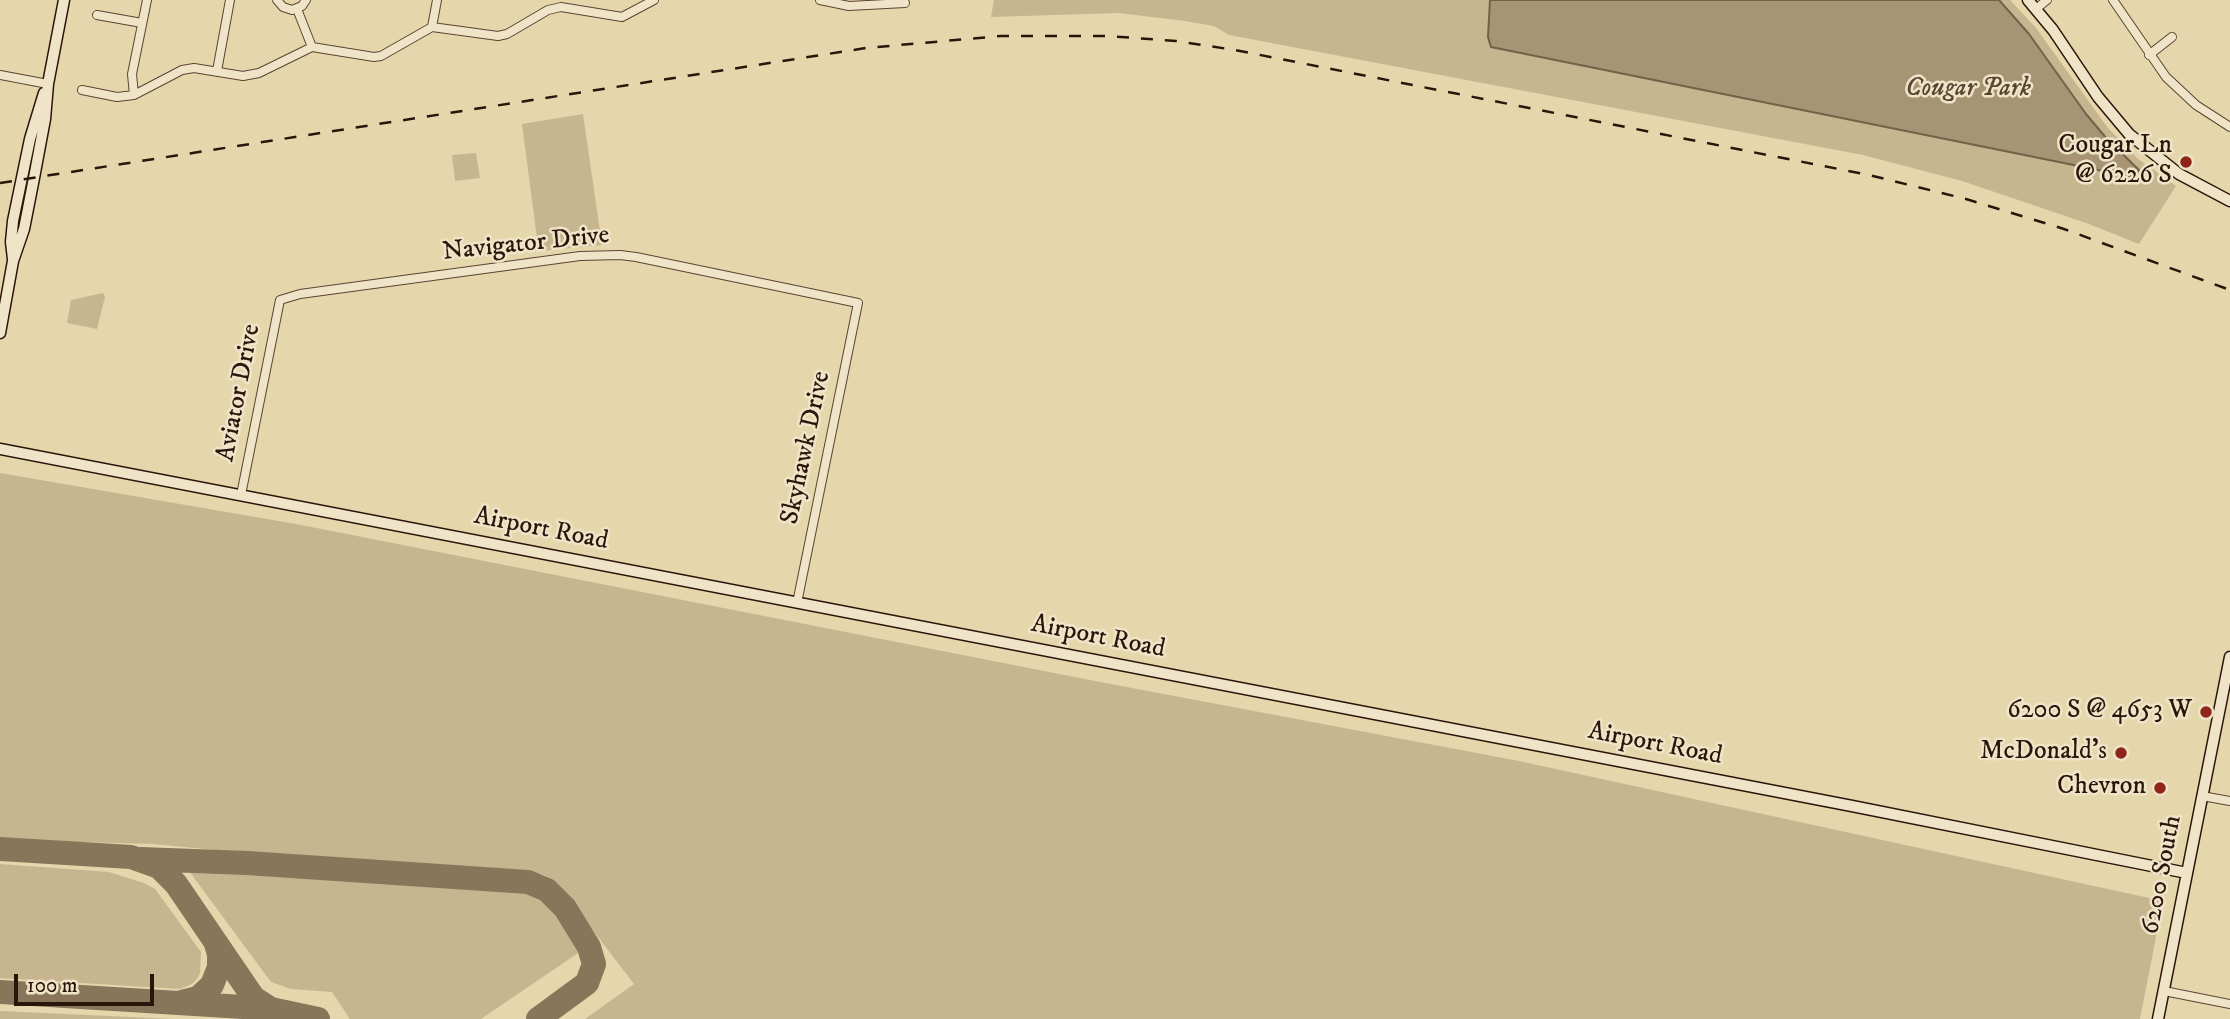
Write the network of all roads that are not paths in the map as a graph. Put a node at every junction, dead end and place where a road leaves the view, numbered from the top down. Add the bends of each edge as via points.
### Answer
1 (64, 0) edge
2 (147, 0) edge
3 (230, 0) edge
4 (277, 0) edge
5 (306, 0) edge
6 (437, 0) edge
7 (543, 0) edge
8 (654, 0) edge
9 (820, 0) edge
10 (2028, 0) edge
11 (2047, 0) edge
12 (2113, 0) edge
13 (850, 3) edge
14 (905, 3) dead end
15 (297, 9) junction
16 (2036, 9) junction
17 (548, 10) junction
18 (97, 15) dead end
19 (142, 23) junction
20 (432, 27) junction
21 (2172, 37) dead end
22 (312, 47) junction
23 (2149, 55) junction
24 (217, 71) junction
25 (0, 75) edge
26 (48, 85) junction
27 (82, 90) dead end
28 (134, 95) junction
29 (2230, 127) edge
30 (2230, 201) edge
31 (280, 300) joint
32 (858, 303) joint
33 (0, 332) edge
34 (0, 449) edge
35 (241, 495) junction
36 (797, 603) junction
37 (2230, 657) edge
38 (2202, 796) junction
39 (2230, 801) edge
40 (2187, 873) junction
41 (2164, 991) junction
42 (2230, 1004) edge
43 (2158, 1019) edge

1 - 26 street
2 - 19 street
3 - 24 street
4 - 15 street via 288,9
5 - 15 street
6 - 20 street
7 - 17 street
8 - 17 street via 622,17 561,7
9 - 13 street
10 - 16 street
11 - 16 street
12 - 23 street
13 - 14 street
15 - 22 street
16 - 30 street via 2129,134 2179,174
17 - 20 street via 498,36
18 - 19 street
19 - 28 street via 132,74
20 - 22 street via 381,56
21 - 23 street
22 - 24 street via 259,73 243,76
23 - 29 street via 2186,96
24 - 28 street via 182,70
25 - 26 street
26 - 33 street via 34,178
27 - 28 street via 117,97
31 - 32 street, Navigator Drive via 534,261 620,255
31 - 35 street, Aviator Drive
32 - 36 street, Skyhawk Drive
34 - 35 street, Airport Road
35 - 36 street, Airport Road
36 - 40 street, Airport Road
37 - 38 street, 6200 South
38 - 39 street
38 - 40 street, 6200 South
40 - 41 street, 6200 South
41 - 42 street
41 - 43 street, 6200 South

